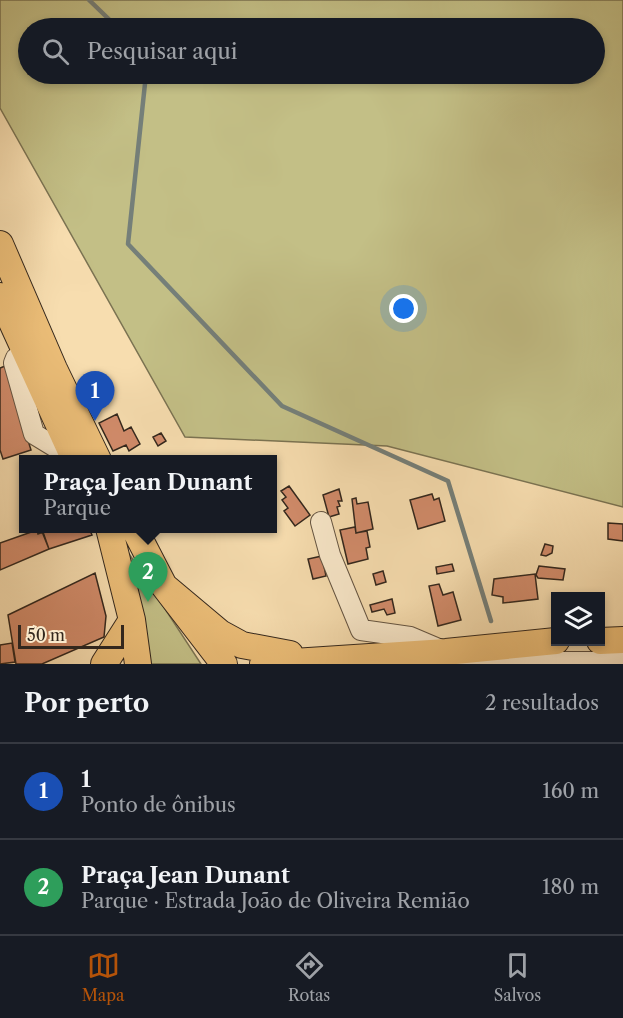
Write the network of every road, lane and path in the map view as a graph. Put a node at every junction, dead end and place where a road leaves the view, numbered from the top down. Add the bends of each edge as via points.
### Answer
1 (0, 244) edge
2 (0, 297) edge
3 (34, 347) junction
4 (74, 455) edge
5 (96, 455) edge
6 (321, 522) dead end
7 (110, 533) edge
8 (137, 533) edge
9 (164, 586) junction
10 (132, 620) junction
11 (361, 630) junction
12 (605, 640) edge
13 (623, 640) edge
14 (446, 652) junction
15 (549, 656) edge
16 (364, 658) junction
17 (322, 661) junction
18 (623, 662) edge
19 (104, 664) edge
20 (138, 664) edge
21 (224, 664) edge
22 (263, 664) edge

1 - 3 main road
2 - 3 main road
3 - 4 main road
3 - 5 main road
6 - 11 lane via 330,555
7 - 10 main road
8 - 9 main road
9 - 17 main road via 220,633 242,645
9 - 21 main road
10 - 19 main road
10 - 20 main road
11 - 14 lane via 410,637
11 - 16 lane
12 - 13 main road
14 - 15 main road
14 - 16 main road
15 - 17 lane
15 - 18 lane
16 - 17 main road
17 - 22 main road

